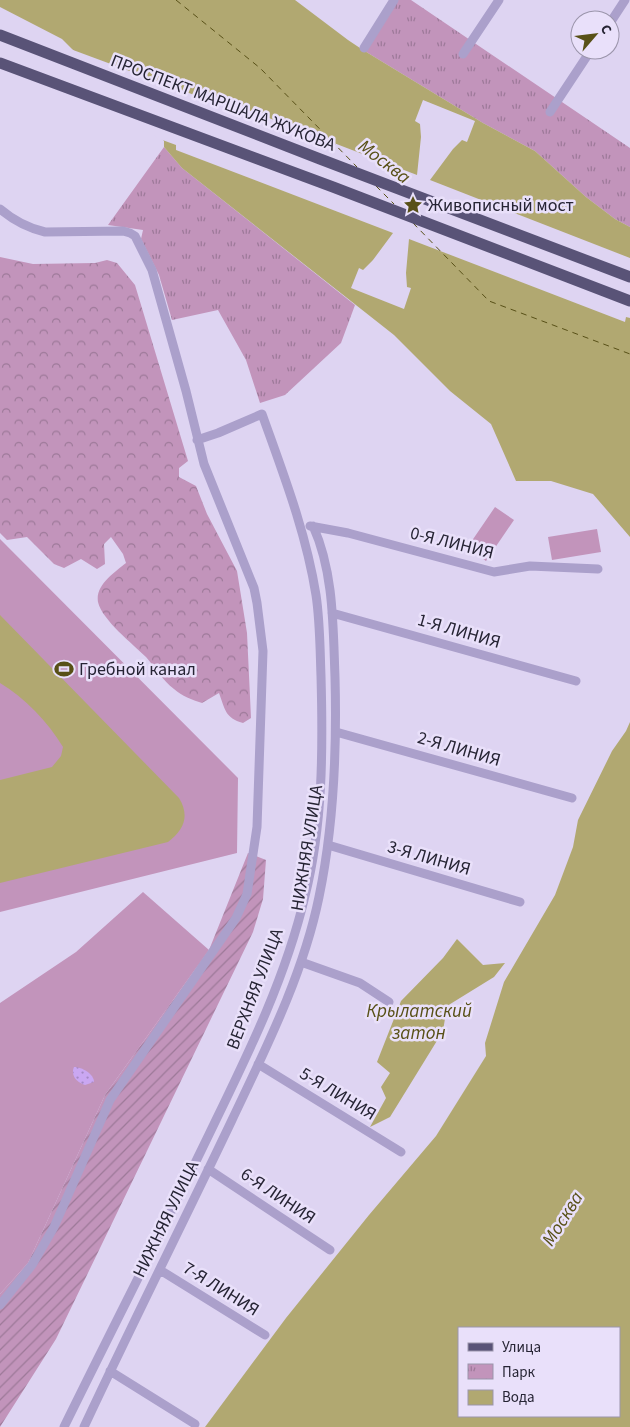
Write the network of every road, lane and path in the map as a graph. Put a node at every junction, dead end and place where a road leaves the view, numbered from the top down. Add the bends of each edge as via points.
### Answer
1 (394, 0) edge
2 (499, 0) edge
3 (0, 35) edge
4 (364, 48) dead end
5 (463, 54) dead end
6 (585, 60) edge
7 (0, 63) edge
8 (550, 112) dead end
9 (0, 210) edge
10 (630, 277) edge
11 (630, 301) edge
12 (197, 440) junction
13 (300, 525) junction
14 (313, 526) junction
15 (598, 568) dead end
16 (332, 613) junction
17 (576, 681) dead end
18 (336, 732) junction
19 (572, 798) dead end
20 (328, 845) junction
21 (520, 902) dead end
22 (301, 962) junction
23 (389, 1002) dead end
24 (258, 1064) junction
25 (401, 1152) dead end
26 (208, 1169) junction
27 (330, 1250) dead end
28 (160, 1270) junction
29 (0, 1305) edge
30 (265, 1335) dead end
31 (110, 1371) junction
32 (195, 1424) dead end
33 (64, 1427) edge
34 (84, 1427) edge

1 - 4 street
2 - 5 street
3 - 10 main road, ПРОСПЕКТ МАРШАЛА ЖУКОВА
6 - 8 street
7 - 11 main road
9 - 12 street via 21,224 45,232 123,231 134,236 156,282
12 - 13 street, ВЕРХНЯЯ УЛИЦА via 262,414
12 - 29 street via 258,603 263,651 257,827 247,894 236,918 110,1100 54,1227 32,1266
13 - 14 street, 0-Я ЛИНИЯ
13 - 33 street, ВЕРХНЯЯ УЛИЦА via 318,615 323,730 315,842 306,894 272,1001 147,1263
14 - 15 street, 0-Я ЛИНИЯ via 494,572 530,566
14 - 16 street, НИЖНЯЯ УЛИЦА via 320,540
16 - 17 street, 1-Я ЛИНИЯ
16 - 18 street, НИЖНЯЯ УЛИЦА
18 - 19 street, 2-Я ЛИНИЯ
18 - 20 street, НИЖНЯЯ УЛИЦА
20 - 21 street, 3-Я ЛИНИЯ
20 - 22 street, НИЖНЯЯ УЛИЦА via 319,898
22 - 23 street via 360,983
22 - 24 street, НИЖНЯЯ УЛИЦА
24 - 25 street, 5-Я ЛИНИЯ
24 - 26 street, НИЖНЯЯ УЛИЦА
26 - 27 street, 6-Я ЛИНИЯ
26 - 28 street, НИЖНЯЯ УЛИЦА
28 - 30 street, 7-Я ЛИНИЯ
28 - 31 street, НИЖНЯЯ УЛИЦА
31 - 32 street
31 - 34 street, НИЖНЯЯ УЛИЦА

